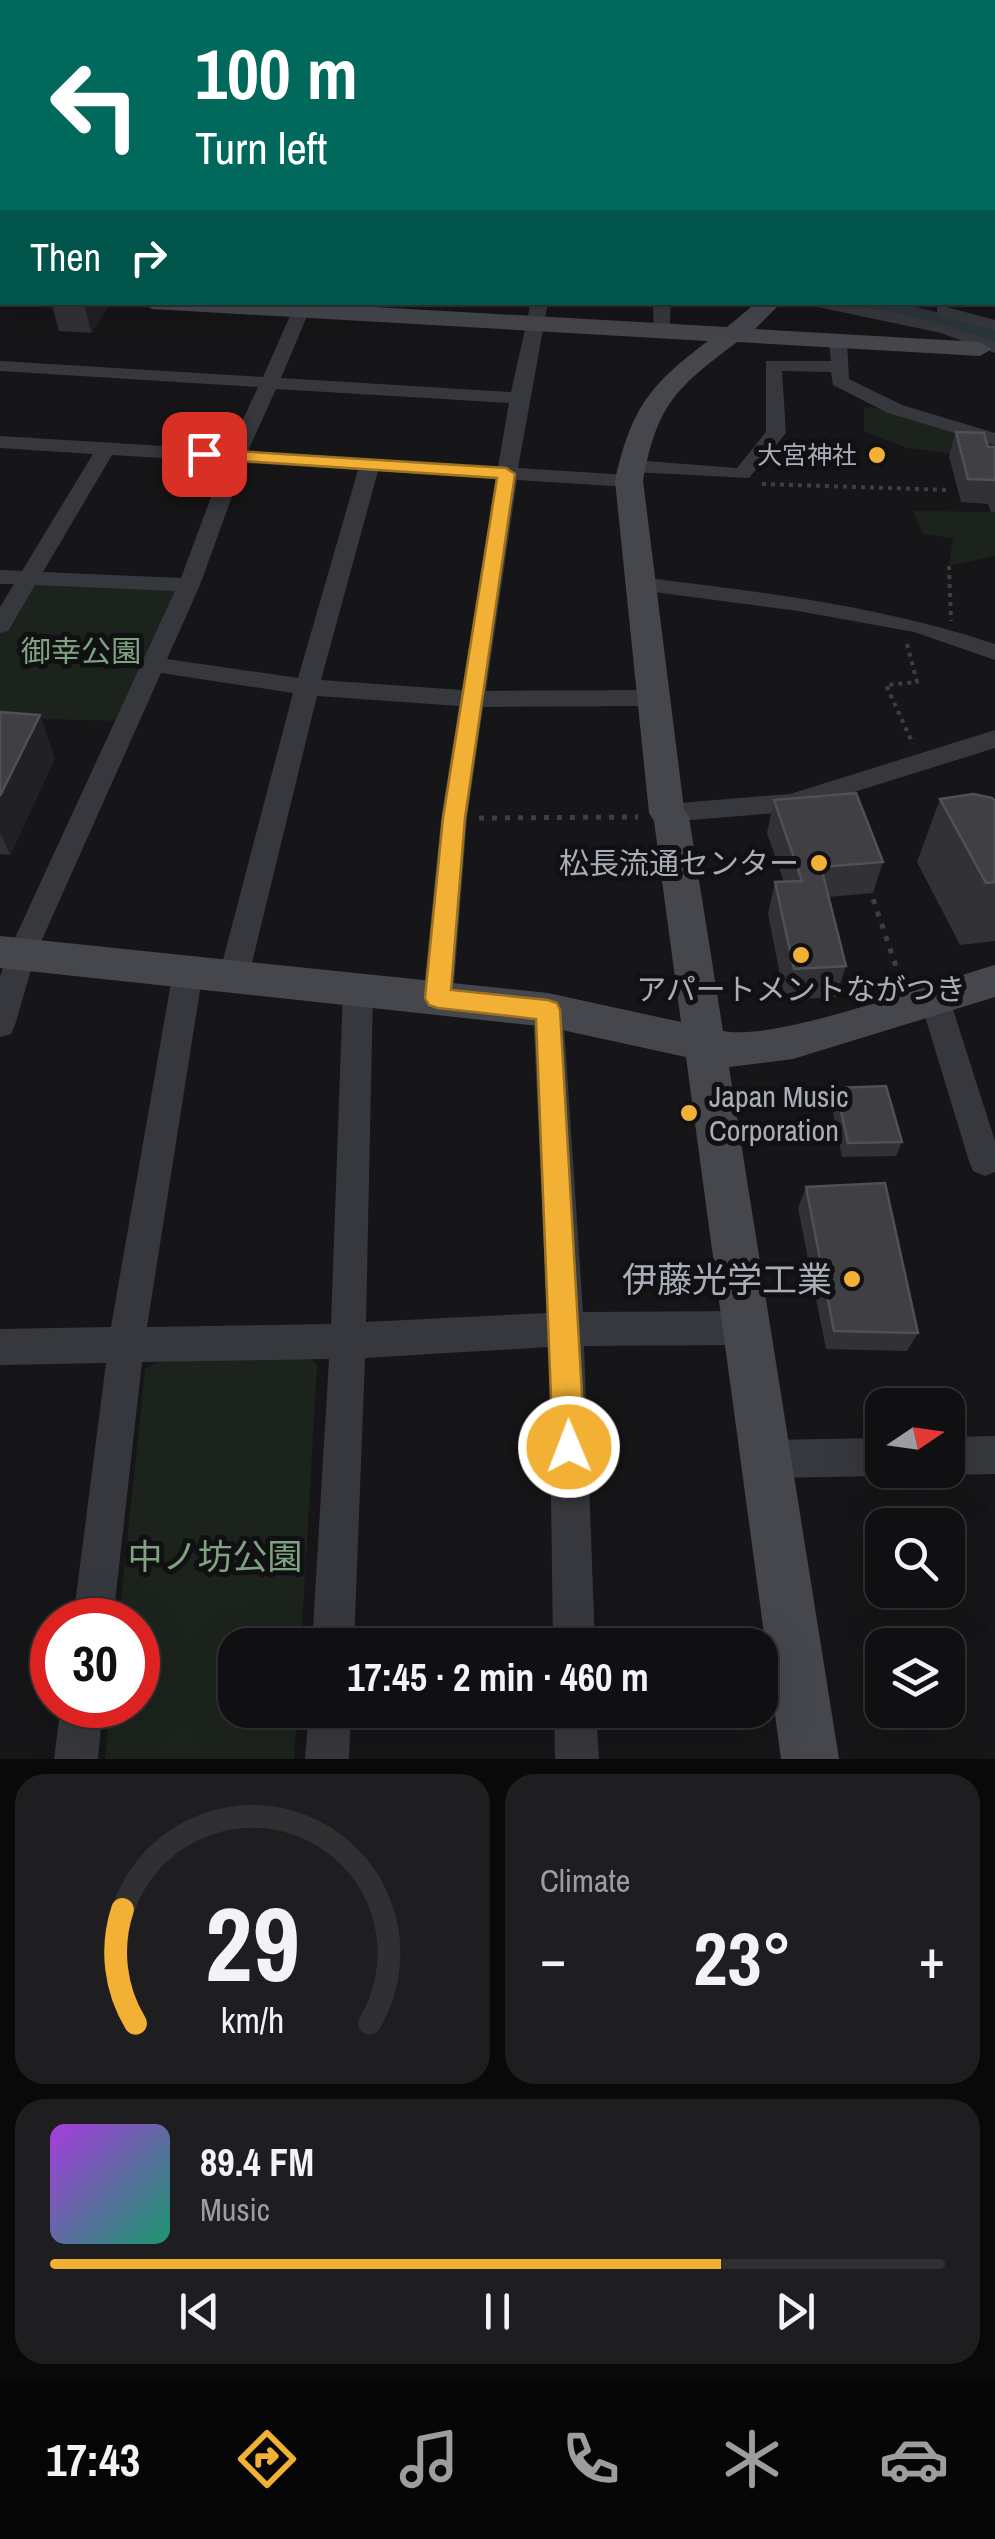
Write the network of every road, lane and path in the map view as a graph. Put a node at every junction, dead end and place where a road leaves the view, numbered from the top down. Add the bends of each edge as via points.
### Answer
1 (243, 305) edge
2 (662, 305) edge
3 (768, 305) edge
4 (818, 305) edge
5 (922, 305) dead end
6 (303, 307) edge
7 (539, 314) edge
8 (995, 325) edge
9 (663, 332) junction
10 (728, 336) junction
11 (988, 348) edge
12 (839, 355) junction
13 (0, 366) edge
14 (269, 382) junction
15 (518, 398) junction
16 (995, 440) edge
17 (0, 442) edge
18 (106, 448) junction
19 (236, 456) junction
20 (370, 465) junction
21 (506, 474) junction
22 (630, 474) junction
23 (760, 484) dead end
24 (949, 490) dead end
25 (949, 566) dead end
26 (0, 576) edge
27 (28, 579) junction
28 (639, 584) junction
29 (189, 585) junction
30 (0, 626) edge
31 (918, 626) junction
32 (952, 639) junction
33 (995, 652) edge
34 (152, 664) junction
35 (308, 686) junction
36 (652, 698) junction
37 (474, 699) junction
38 (995, 740) edge
39 (922, 764) junction
40 (669, 815) junction
41 (454, 818) junction
42 (866, 880) edge
43 (11, 953) edge
44 (188, 971) junction
45 (234, 975) junction
46 (995, 981) edge
47 (358, 990) junction
48 (438, 998) junction
49 (922, 1004) junction
50 (548, 1010) junction
51 (0, 1025) edge
52 (701, 1040) junction
53 (985, 1161) dead end
54 (746, 1328) junction
55 (566, 1329) junction
56 (348, 1341) junction
57 (126, 1344) junction
58 (0, 1346) edge
59 (995, 1455) edge
60 (965, 1456) edge
61 (865, 1457) edge
62 (766, 1460) junction
63 (96, 1598) edge
64 (334, 1628) edge
65 (574, 1628) edge
66 (79, 1728) edge
67 (329, 1728) edge
68 (575, 1728) edge
69 (76, 1759) edge
70 (327, 1759) edge
71 (576, 1759) edge
72 (810, 1759) edge

1 - 6 street
2 - 9 street
3 - 10 street
4 - 11 street via 945,329
5 - 8 street
6 - 7 street
6 - 14 street
7 - 9 street
7 - 15 street
9 - 10 street
10 - 12 street
10 - 22 street via 662,394 636,441
11 - 12 street
12 - 16 street via 840,381 895,409
12 - 22 street via 772,365 776,434 742,474
13 - 14 street
14 - 15 street
14 - 19 street
15 - 21 street
17 - 18 street
18 - 19 street
18 - 27 street
19 - 20 street
19 - 29 street
20 - 21 street
20 - 35 street
21 - 22 street
21 - 37 street
22 - 28 street
23 - 24 path
25 - 32 path
26 - 27 street
27 - 29 street
27 - 30 street
28 - 31 street
28 - 36 street
29 - 34 street
31 - 32 street
31 - 39 path via 921,640 906,640 917,682 886,686
32 - 33 street
34 - 35 street
34 - 43 street
35 - 37 street
35 - 45 street
36 - 37 street
36 - 40 street
37 - 41 street
38 - 39 street
39 - 40 street via 790,803
40 - 41 path
40 - 52 street
41 - 48 street
42 - 49 path
43 - 44 street
43 - 51 street
44 - 45 street
44 - 57 street
45 - 47 street
46 - 49 street
47 - 48 street
47 - 56 street
48 - 50 street
49 - 52 street via 793,1042 737,1050
49 - 53 street
50 - 52 street
50 - 55 street
52 - 54 street
54 - 55 street
54 - 62 street
55 - 56 street
55 - 65 street
56 - 57 street
56 - 64 street
57 - 58 street
57 - 63 street
59 - 60 street
61 - 62 street
62 - 72 street
66 - 69 street
67 - 70 street
68 - 71 street

